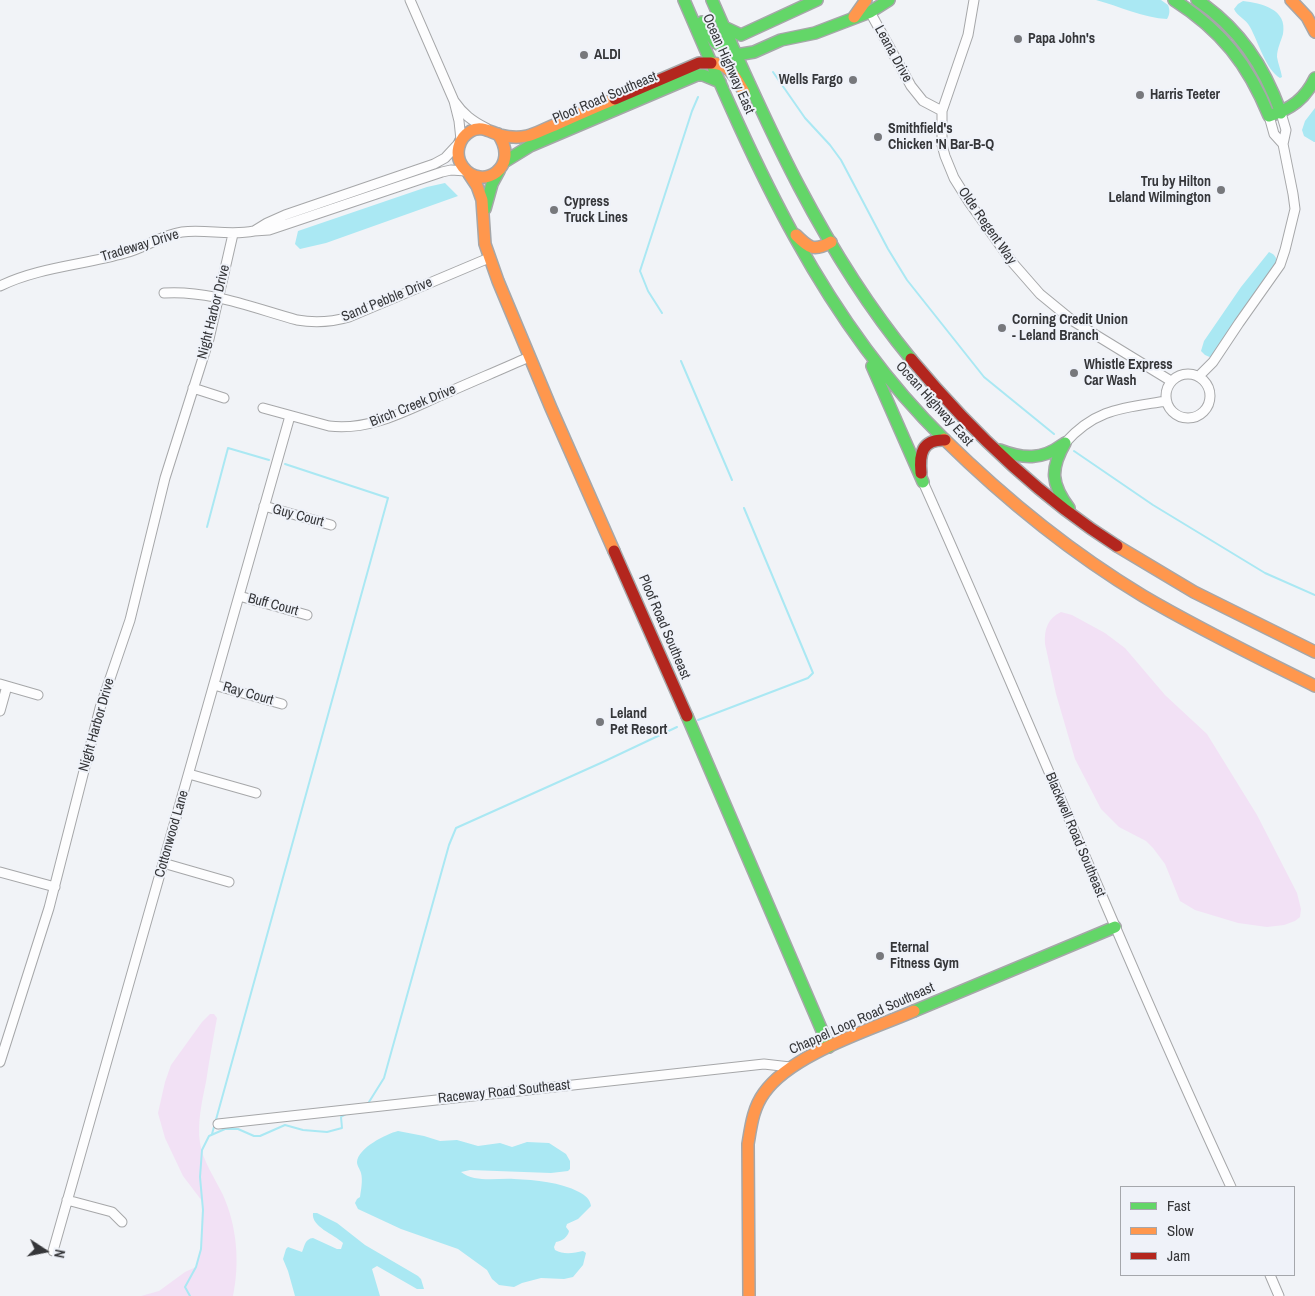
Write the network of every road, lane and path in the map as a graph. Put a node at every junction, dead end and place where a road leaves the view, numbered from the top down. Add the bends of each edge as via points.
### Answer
1 (410, 0) edge
2 (684, 0) edge
3 (689, 0) edge
4 (712, 0) edge
5 (817, 0) edge
6 (866, 0) edge
7 (890, 0) edge
8 (974, 0) edge
9 (1174, 0) edge
10 (1291, 0) edge
11 (1205, 2) edge
12 (870, 12) junction
13 (1198, 15) junction
14 (853, 18) junction
15 (724, 27) junction
16 (1315, 32) edge
17 (736, 55) junction
18 (711, 63) junction
19 (1315, 78) edge
20 (720, 82) junction
21 (454, 100) junction
22 (942, 111) junction
23 (1281, 113) junction
24 (1269, 116) junction
25 (494, 132) junction
26 (460, 142) junction
27 (1283, 144) junction
28 (784, 158) junction
29 (502, 166) junction
30 (468, 172) junction
31 (483, 216) junction
32 (788, 227) junction
33 (254, 231) junction
34 (233, 234) junction
35 (831, 242) junction
36 (489, 258) junction
37 (0, 286) edge
38 (164, 293) dead end
39 (220, 297) junction
40 (860, 341) junction
41 (530, 357) junction
42 (1199, 376) junction
43 (1172, 381) junction
44 (193, 388) junction
45 (224, 398) dead end
46 (1166, 401) junction
47 (263, 408) dead end
48 (290, 416) junction
49 (945, 440) junction
50 (1065, 442) junction
51 (992, 447) junction
52 (923, 482) junction
53 (264, 506) junction
54 (1080, 521) junction
55 (331, 525) dead end
56 (239, 596) junction
57 (307, 615) dead end
58 (1315, 652) edge
59 (3, 685) edge
60 (214, 685) junction
61 (1315, 686) edge
62 (38, 695) dead end
63 (282, 704) dead end
64 (0, 710) edge
65 (189, 774) junction
66 (256, 793) dead end
67 (164, 863) junction
68 (0, 872) edge
69 (229, 882) dead end
70 (55, 887) junction
71 (1115, 927) junction
72 (830, 1047) junction
73 (0, 1062) edge
74 (790, 1067) junction
75 (95, 1104) junction
76 (104, 1107) dead end
77 (218, 1124) dead end
78 (1231, 1186) edge
79 (67, 1200) junction
80 (122, 1222) dead end
81 (53, 1251) dead end
82 (1270, 1276) edge
83 (749, 1296) edge
84 (1279, 1296) edge

1 - 21 street
2 - 18 main road, Ocean Highway East
3 - 17 main road via 711,37
4 - 15 main road, Ocean Highway East
5 - 15 main road via 742,35
6 - 14 main road
7 - 12 main road
8 - 22 street, Olde Regent Way via 968,34
9 - 13 main road
10 - 16 main road via 1307,17
11 - 13 main road
11 - 23 main road via 1254,56
12 - 14 main road
12 - 22 street, Leana Drive via 910,86 923,101
13 - 24 main road via 1240,58 1256,83
14 - 17 main road via 815,33
15 - 17 main road, Ocean Highway East
17 - 28 main road, Ocean Highway East
18 - 20 main road, Ocean Highway East
18 - 25 main road, Ploof Road Southeast via 699,63 535,134 517,137
18 - 28 main road via 723,64 731,71
19 - 23 main road via 1303,99
20 - 29 main road, Ploof Road Southeast via 697,75 530,146
20 - 32 main road, Ocean Highway East
21 - 25 street via 461,112
21 - 26 street
22 - 43 street, Olde Regent Way via 942,145 954,178 1027,280 1073,321
23 - 24 main road
23 - 27 street via 1286,130
24 - 27 street via 1274,134
25 - 26 main road via 478,128 465,134
25 - 29 main road via 506,147
26 - 30 main road via 458,159
26 - 33 street, Tradeway Drive via 445,158 434,164 285,216
27 - 42 street via 1295,208 1280,265 1213,362
28 - 35 main road, Ocean Highway East
29 - 30 main road via 485,177
29 - 31 main road, Ploof Road Southeast via 486,201
30 - 31 main road, Ploof Road Southeast via 482,200
30 - 33 street, Tradeway Drive via 442,172 269,230
31 - 36 main road, Ploof Road Southeast
32 - 35 main road via 810,247 823,247
32 - 40 main road, Ocean Highway East via 820,283
33 - 34 street, Tradeway Drive
34 - 37 street, Tradeway Drive via 203,231 173,234 126,253 32,274
34 - 39 street, Night Harbor Drive
35 - 51 main road, Ocean Highway East via 893,335
36 - 39 street, Sand Pebble Drive via 349,317 332,321 306,322
36 - 41 main road, Ploof Road Southeast
38 - 39 street, Sand Pebble Drive
39 - 44 street, Night Harbor Drive
40 - 49 main road, Ocean Highway East
40 - 52 main road
41 - 48 street, Birch Creek Drive via 365,426 340,428
41 - 72 main road, Ploof Road Southeast
42 - 43 street via 1184,374
42 - 46 street via 1210,390 1208,408 1202,414 1195,418 1182,418
43 - 46 street via 1167,388
44 - 45 street
44 - 70 street, Night Harbor Drive via 167,471 130,620 98,716
46 - 50 street via 1099,415 1081,426
47 - 48 street, Birch Creek Drive
48 - 53 street, Cottonwood Lane
49 - 52 main road via 932,440 925,445 920,460
49 - 61 main road, Ocean Highway East via 1036,522 1110,575 1169,611
50 - 51 main road via 1056,450 1034,459
50 - 54 main road via 1055,461 1055,483
51 - 54 main road, Ocean Highway East
52 - 71 street, Blackwell Road Southeast
53 - 55 street, Guy Court
53 - 56 street, Cottonwood Lane
54 - 58 main road, Ocean Highway East via 1181,585
56 - 57 street, Buff Court
56 - 60 street, Cottonwood Lane
59 - 62 street
59 - 64 street
60 - 63 street, Ray Court
60 - 65 street, Cottonwood Lane
65 - 66 street
65 - 67 street, Cottonwood Lane
67 - 69 street
67 - 75 street, Cottonwood Lane
68 - 70 street
70 - 73 street, Night Harbor Drive
71 - 72 main road, Chappel Loop Road Southeast
71 - 78 street, Blackwell Road Southeast
72 - 74 main road, Chappel Loop Road Southeast
74 - 77 street, Raceway Road Southeast via 764,1064
74 - 83 main road, Chappel Loop Road Southeast via 779,1075 758,1102 749,1127
75 - 76 street
75 - 79 street, Cottonwood Lane
79 - 80 street via 112,1212
79 - 81 street, Cottonwood Lane
82 - 84 street

